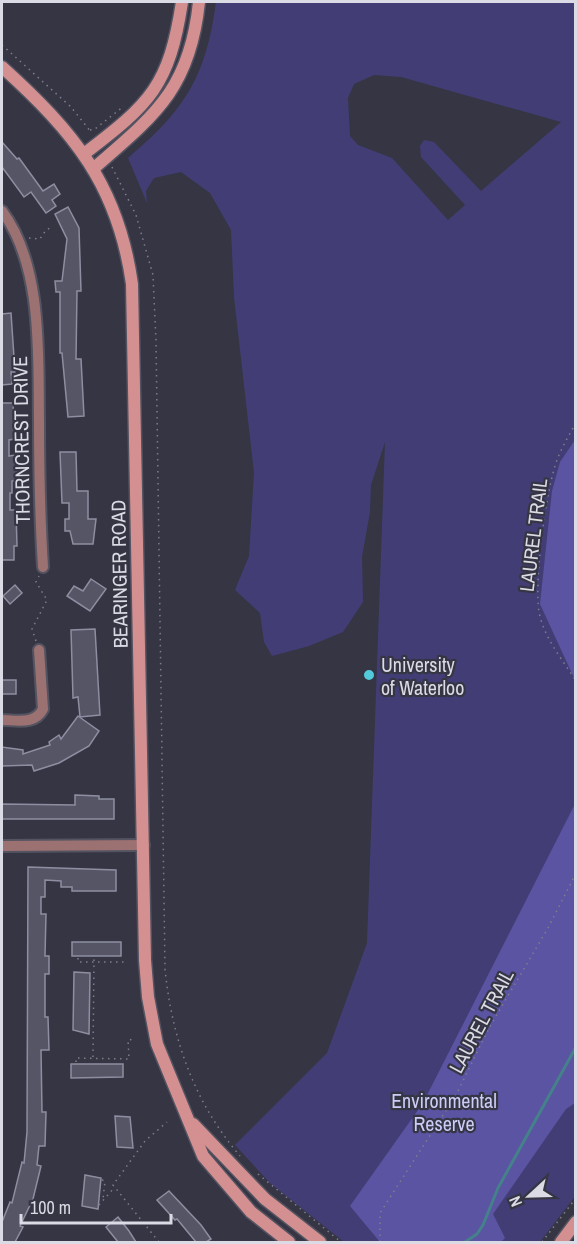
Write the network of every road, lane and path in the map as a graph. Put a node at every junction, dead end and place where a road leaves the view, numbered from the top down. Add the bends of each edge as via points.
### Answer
1 (182, 2) edge
2 (199, 2) edge
3 (2, 45) edge
4 (2, 67) edge
5 (125, 105) dead end
6 (84, 154) junction
7 (110, 164) dead end
8 (93, 169) junction
9 (121, 182) junction
10 (114, 186) dead end
11 (2, 211) edge
12 (52, 227) dead end
13 (18, 244) junction
14 (576, 423) edge
15 (42, 567) joint
16 (39, 650) joint
17 (576, 681) edge
18 (2, 720) edge
19 (144, 845) junction
20 (2, 846) edge
21 (576, 873) edge
22 (78, 958) dead end
23 (94, 958) dead end
24 (94, 962) junction
25 (126, 962) dead end
26 (135, 1039) dead end
27 (84, 1057) junction
28 (92, 1057) junction
29 (99, 1058) junction
30 (108, 1058) junction
31 (76, 1062) dead end
32 (83, 1062) dead end
33 (92, 1062) dead end
34 (99, 1062) dead end
35 (108, 1062) dead end
36 (186, 1116) junction
37 (167, 1122) dead end
38 (242, 1158) dead end
39 (256, 1173) dead end
40 (102, 1180) dead end
41 (115, 1187) junction
42 (102, 1198) junction
43 (576, 1198) edge
44 (99, 1205) dead end
45 (576, 1222) edge
46 (159, 1242) edge
47 (289, 1242) edge
48 (321, 1242) edge
49 (341, 1242) edge
50 (380, 1242) edge
51 (542, 1242) edge
52 (561, 1242) edge

1 - 6 street via 176,42 157,89
2 - 8 street via 191,46 169,97
3 - 5 path via 71,107 90,131
4 - 6 street, BEARINGER ROAD via 61,123
6 - 8 street, BEARINGER ROAD
7 - 9 path
8 - 19 street, BEARINGER ROAD via 121,230 132,284
9 - 10 path
9 - 38 path via 136,215 153,276 164,958 168,998 176,1038 199,1097
11 - 13 street, THORNCREST DRIVE
12 - 13 path via 40,239 28,238
13 - 15 street, THORNCREST DRIVE via 30,278 36,319
14 - 17 path, LAUREL TRAIL via 557,460 549,489 537,590 547,636
15 - 16 path via 36,582 47,600 32,629
16 - 18 street via 43,709 40,715 28,721
19 - 20 street
19 - 36 street, BEARINGER ROAD via 149,1006 165,1070
21 - 50 path, LAUREL TRAIL via 456,1095 380,1213
22 - 24 path via 78,962
23 - 24 path
24 - 25 path
24 - 28 path
26 - 30 path via 128,1040 129,1059
27 - 28 path
27 - 31 path via 76,1058
27 - 32 path
28 - 29 path
28 - 33 path
29 - 30 path
29 - 34 path
30 - 35 path
36 - 47 street, BEARINGER ROAD via 202,1156 220,1180 251,1212
36 - 48 street, BEARINGER ROAD via 265,1199
37 - 41 path via 144,1141
39 - 49 path
40 - 42 path
41 - 42 path
41 - 46 path
42 - 44 path
43 - 51 path
45 - 52 street

